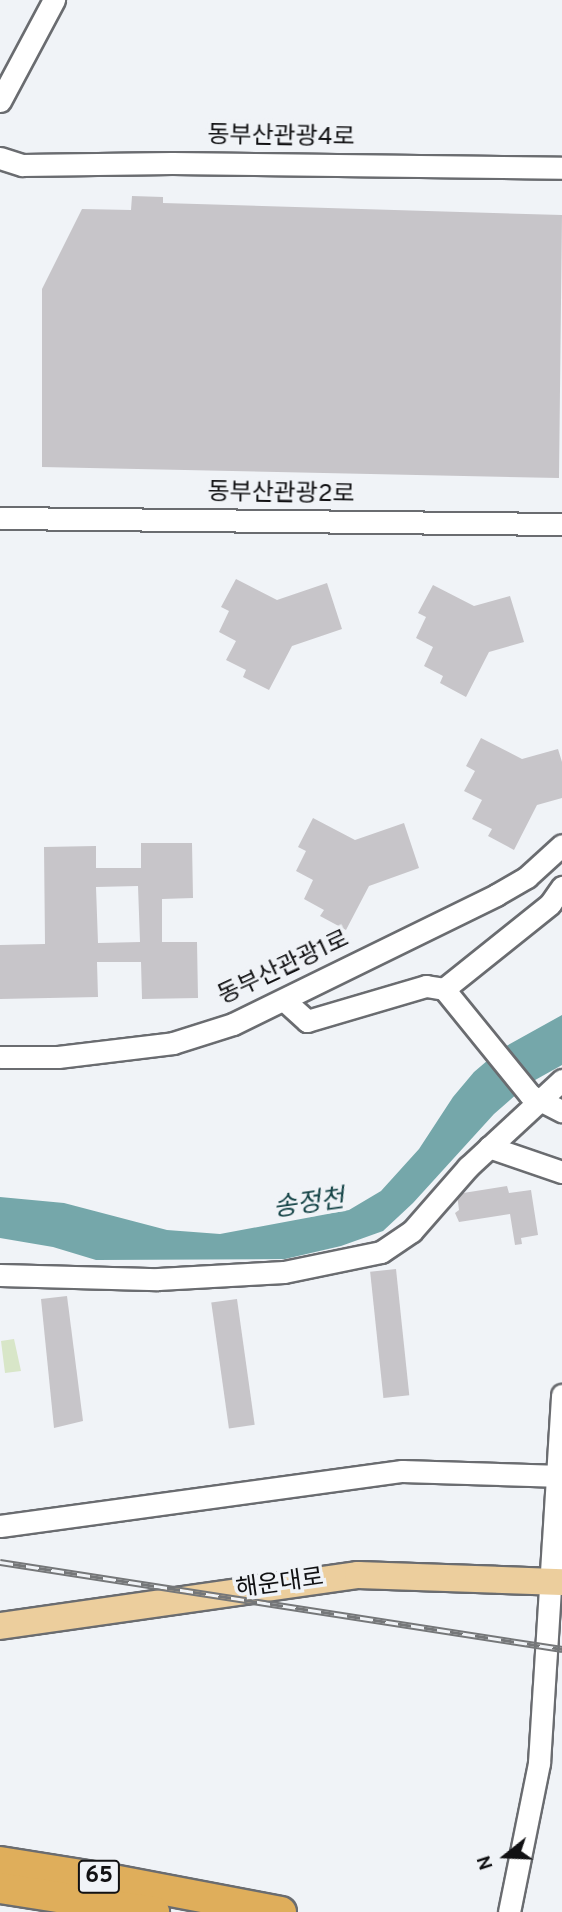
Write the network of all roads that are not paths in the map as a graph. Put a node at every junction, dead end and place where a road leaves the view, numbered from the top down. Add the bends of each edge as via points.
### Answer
1 (54, 0) edge
2 (0, 101) edge
3 (0, 158) edge
4 (562, 168) edge
5 (0, 518) edge
6 (562, 524) edge
7 (562, 845) edge
8 (562, 887) edge
9 (450, 996) junction
10 (285, 1001) junction
11 (0, 1057) edge
12 (562, 1080) edge
13 (535, 1099) junction
14 (562, 1111) edge
15 (489, 1147) junction
16 (562, 1172) edge
17 (0, 1275) edge
18 (562, 1395) edge
19 (560, 1476) edge
20 (0, 1525) edge
21 (556, 1581) edge
22 (0, 1626) edge
23 (0, 1862) edge
24 (0, 1888) edge
25 (155, 1912) edge
26 (281, 1912) edge
27 (509, 1912) edge

1 - 2 street
3 - 4 street, 동부산관광4로 via 22,165
5 - 6 street, 동부산관광2로
7 - 10 street, 동부산관광1로 via 527,877
8 - 9 street via 550,904
9 - 10 street via 426,985 307,1021
9 - 13 street
10 - 11 street, 동부산관광1로 via 173,1044 58,1057
12 - 13 street
13 - 14 street
13 - 15 street
15 - 16 street
15 - 17 street via 412,1231 381,1252 284,1272 158,1279
18 - 19 street
19 - 20 street via 402,1471
19 - 21 street
21 - 22 main road, 해운대로 via 358,1575
21 - 27 street via 539,1763
23 - 26 highway, 65
24 - 25 highway, 65

